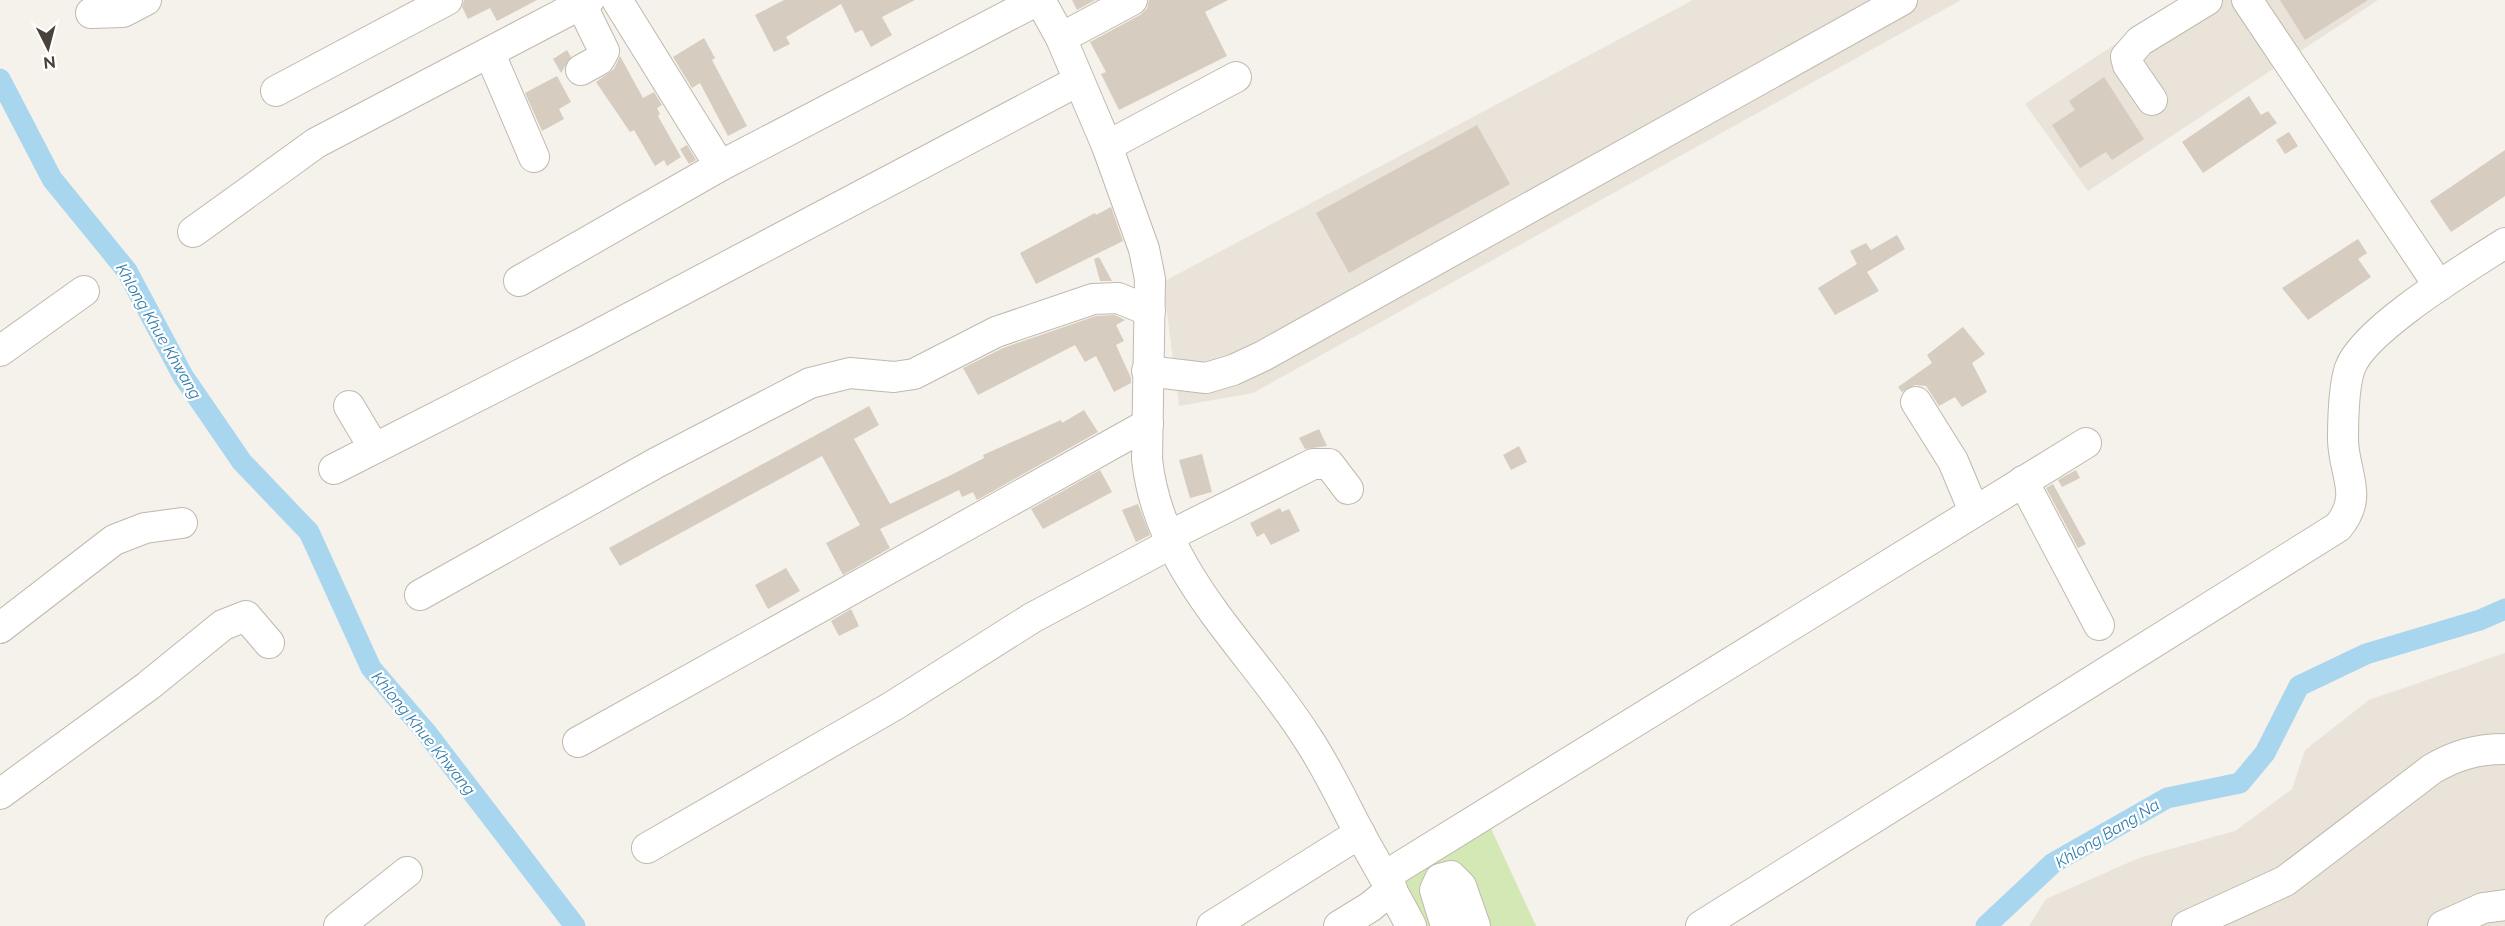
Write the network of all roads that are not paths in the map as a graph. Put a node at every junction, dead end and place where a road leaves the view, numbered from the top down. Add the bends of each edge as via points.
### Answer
1 (146, 0) edge
2 (447, 0) edge
3 (617, 0) edge
4 (1039, 0) edge
5 (1132, 0) edge
6 (1902, 0) edge
7 (2207, 0) edge
8 (2247, 0) edge
9 (585, 2) edge
10 (91, 13) dead end
11 (1061, 38) junction
12 (490, 54) junction
13 (581, 70) dead end
14 (1236, 77) dead end
15 (1078, 81) junction
16 (276, 91) dead end
17 (2152, 100) dead end
18 (1107, 146) junction
19 (534, 157) dead end
20 (720, 166) junction
21 (193, 232) dead end
22 (2505, 243) edge
23 (519, 281) dead end
24 (2439, 286) junction
25 (84, 291) dead end
26 (1150, 310) junction
27 (0, 351) edge
28 (1147, 371) junction
29 (1916, 402) dead end
30 (349, 406) dead end
31 (1148, 424) junction
32 (2086, 443) dead end
33 (374, 448) junction
34 (334, 469) dead end
35 (2023, 481) junction
36 (1348, 489) dead end
37 (1974, 511) junction
38 (183, 523) dead end
39 (1170, 540) junction
40 (420, 595) dead end
41 (2099, 625) dead end
42 (0, 628) edge
43 (269, 643) dead end
44 (578, 742) dead end
45 (2505, 749) edge
46 (0, 794) edge
47 (1360, 833) junction
48 (647, 848) dead end
49 (406, 872) dead end
50 (1388, 883) junction
51 (2505, 905) edge
52 (339, 926) edge
53 (1212, 926) edge
54 (1339, 926) edge
55 (1411, 926) edge
56 (1446, 926) edge
57 (1475, 926) edge
58 (1701, 926) edge
59 (2187, 926) edge
60 (2443, 926) edge

1 - 10 street via 123,12
2 - 16 street
3 - 20 street
4 - 11 street
4 - 20 street
5 - 11 street
6 - 28 street via 1263,357 1206,378
7 - 17 street via 2140,42 2126,57
8 - 24 street
9 - 12 street
9 - 13 street via 604,51 599,60
11 - 15 street
12 - 19 street
12 - 21 street via 316,143
14 - 18 street
15 - 18 street
15 - 33 street via 584,342
18 - 26 street via 1144,249 1150,279
20 - 23 street
22 - 24 street
24 - 58 street via 2380,330 2350,366 2343,440 2352,500 2347,516 2338,526
25 - 27 street
26 - 28 street
26 - 40 street via 1118,298 1094,299 996,332 914,374 850,374 810,383 656,463
28 - 31 street
29 - 37 street via 1953,461
30 - 33 street
31 - 39 street via 1149,482
31 - 44 street
32 - 35 street
33 - 34 street
35 - 37 street
35 - 41 street
36 - 39 street via 1329,464 1312,464
37 - 50 street
38 - 42 street via 145,528 114,540
39 - 47 street via 1205,602 1307,737
39 - 48 street
43 - 46 street via 246,616 223,625 148,686
45 - 59 street via 2473,750 2450,758 2285,881
47 - 50 street
47 - 53 street
49 - 52 street
50 - 54 street via 1370,907
50 - 55 street
51 - 60 street via 2483,908
56 - 57 street via 1435,890 1440,879 1451,876 1461,886

